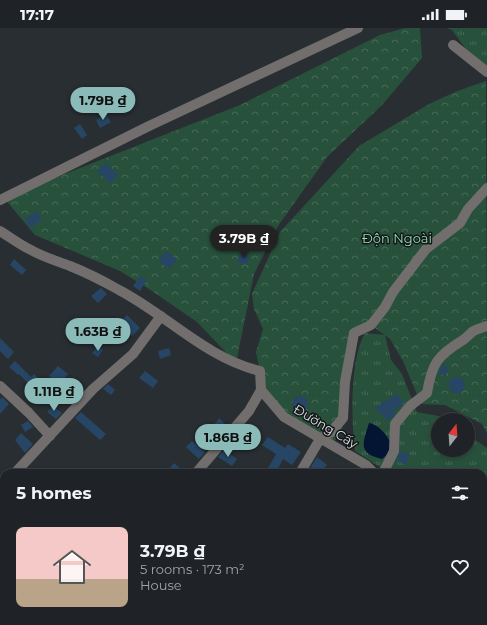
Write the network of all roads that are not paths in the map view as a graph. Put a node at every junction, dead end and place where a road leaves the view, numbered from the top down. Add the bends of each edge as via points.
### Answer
1 (358, 28) edge
2 (453, 45) dead end
3 (487, 72) edge
4 (487, 188) edge
5 (0, 200) edge
6 (0, 231) edge
7 (161, 316) junction
8 (487, 326) edge
9 (0, 388) edge
10 (261, 390) junction
11 (50, 436) junction
12 (320, 439) junction
13 (19, 469) edge
14 (199, 469) edge
15 (302, 469) edge
16 (370, 469) edge
17 (385, 469) edge

1 - 5 street via 149,126
2 - 3 street
4 - 12 street via 468,209 460,223 426,249 371,325 354,333 345,382 343,418
6 - 7 street via 30,250 71,266 119,290
7 - 10 street via 213,351 260,371
7 - 11 street via 133,354 93,389
8 - 17 street via 473,332 439,357 433,368 427,393 410,406 395,424 394,451
9 - 11 street via 29,413
10 - 12 street, Đường Cấy via 284,417
10 - 14 street via 249,411
11 - 13 street
12 - 15 street
12 - 16 street, Đường Cấy

